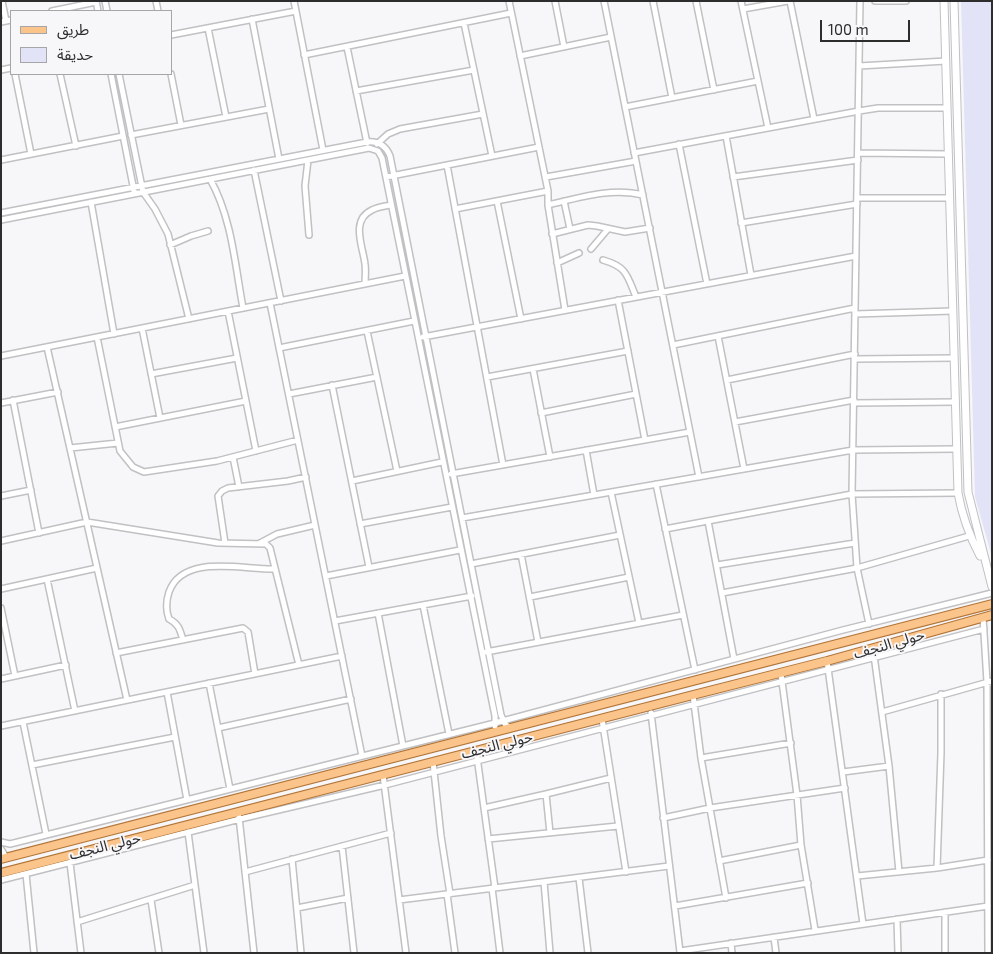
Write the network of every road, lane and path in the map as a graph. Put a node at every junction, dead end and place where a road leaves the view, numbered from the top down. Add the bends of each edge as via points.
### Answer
1 (2, 1) edge
2 (294, 1) edge
3 (509, 1) edge
4 (555, 1) edge
5 (604, 1) edge
6 (653, 1) edge
7 (696, 1) edge
8 (741, 1) edge
9 (789, 1) edge
10 (860, 1) edge
11 (875, 1) edge
12 (906, 1) edge
13 (944, 1) edge
14 (954, 1) edge
15 (96, 2) edge
16 (742, 9) junction
17 (57, 10) edge
18 (296, 11) junction
19 (511, 13) junction
20 (252, 19) junction
21 (6, 21) edge
22 (464, 23) junction
23 (208, 28) junction
24 (172, 35) edge
25 (611, 37) junction
26 (347, 46) junction
27 (564, 47) junction
28 (304, 55) junction
29 (520, 56) junction
30 (946, 61) junction
31 (859, 66) junction
32 (474, 70) junction
33 (15, 75) edge
34 (60, 75) edge
35 (111, 75) edge
36 (119, 75) edge
37 (171, 75) edge
38 (758, 82) junction
39 (714, 90) junction
40 (356, 91) junction
41 (672, 98) junction
42 (625, 107) junction
43 (270, 108) junction
44 (947, 108) junction
45 (859, 110) junction
46 (483, 114) junction
47 (226, 117) junction
48 (814, 119) junction
49 (181, 126) junction
50 (768, 128) junction
51 (131, 135) junction
52 (124, 136) junction
53 (726, 136) junction
54 (367, 142) junction
55 (378, 143) junction
56 (680, 144) junction
57 (76, 146) junction
58 (539, 147) junction
59 (372, 148) junction
60 (323, 150) junction
61 (634, 153) junction
62 (858, 153) junction
63 (31, 154) junction
64 (948, 154) junction
65 (492, 156) junction
66 (279, 159) junction
67 (1, 160) edge
68 (308, 160) junction
69 (858, 160) junction
70 (636, 161) junction
71 (447, 165) junction
72 (254, 170) junction
73 (394, 175) junction
74 (386, 177) junction
75 (546, 177) junction
76 (733, 177) junction
77 (210, 179) junction
78 (134, 188) junction
79 (142, 189) junction
80 (548, 190) junction
81 (135, 194) junction
82 (643, 195) junction
83 (857, 198) junction
84 (950, 198) junction
85 (497, 201) junction
86 (564, 201) junction
87 (91, 202) junction
88 (857, 204) junction
89 (391, 205) junction
90 (548, 205) junction
91 (455, 209) junction
92 (1, 213) edge
93 (1, 220) edge
94 (742, 223) junction
95 (650, 228) junction
96 (570, 229) junction
97 (608, 229) junction
98 (208, 231) dead end
99 (552, 234) junction
100 (309, 235) dead end
101 (170, 245) junction
102 (591, 249) dead end
103 (579, 253) dead end
104 (856, 256) junction
105 (603, 260) dead end
106 (557, 262) junction
107 (405, 276) junction
108 (751, 276) junction
109 (365, 284) junction
110 (707, 284) junction
111 (662, 292) junction
112 (636, 297) junction
113 (618, 300) junction
114 (281, 301) junction
115 (270, 303) junction
116 (243, 308) junction
117 (565, 310) junction
118 (228, 311) junction
119 (855, 311) junction
120 (953, 311) junction
121 (189, 319) junction
122 (521, 319) junction
123 (414, 321) junction
124 (477, 327) junction
125 (142, 328) junction
126 (367, 331) junction
127 (114, 334) junction
128 (426, 336) junction
129 (718, 336) junction
130 (97, 337) junction
131 (418, 338) junction
132 (673, 345) junction
133 (48, 347) junction
134 (280, 348) junction
135 (628, 351) junction
136 (1, 356) edge
137 (855, 357) junction
138 (237, 358) junction
139 (954, 358) junction
140 (533, 369) junction
141 (151, 374) junction
142 (376, 376) junction
143 (487, 377) junction
144 (727, 380) junction
145 (332, 386) junction
146 (58, 392) junction
147 (289, 394) junction
148 (636, 394) junction
149 (14, 400) junction
150 (246, 401) junction
151 (854, 402) junction
152 (955, 402) junction
153 (1, 403) edge
154 (541, 413) junction
155 (160, 418) junction
156 (735, 422) junction
157 (115, 427) junction
158 (690, 432) junction
159 (298, 440) junction
160 (645, 440) junction
161 (118, 443) junction
162 (70, 448) junction
163 (956, 448) junction
164 (586, 450) junction
165 (853, 450) junction
166 (256, 451) junction
167 (233, 457) junction
168 (550, 457) junction
169 (442, 462) junction
170 (503, 465) junction
171 (744, 469) junction
172 (397, 471) junction
173 (453, 473) junction
174 (445, 475) junction
175 (306, 477) junction
176 (700, 477) junction
177 (352, 481) junction
178 (656, 484) junction
179 (239, 487) junction
180 (31, 490) junction
181 (611, 492) junction
182 (958, 493) junction
183 (852, 494) junction
184 (594, 495) junction
185 (1, 496) edge
186 (452, 507) junction
187 (462, 518) junction
188 (708, 521) junction
189 (87, 522) junction
190 (360, 524) junction
191 (315, 525) junction
192 (665, 528) junction
193 (39, 532) junction
194 (620, 534) junction
195 (969, 536) junction
196 (1, 540) edge
197 (225, 543) junction
198 (260, 543) junction
199 (855, 543) junction
200 (460, 550) junction
201 (521, 554) junction
202 (471, 564) junction
203 (717, 565) junction
204 (985, 565) junction
205 (369, 567) junction
206 (97, 568) junction
207 (858, 568) junction
208 (275, 569) junction
209 (326, 576) junction
210 (629, 578) junction
211 (48, 579) junction
212 (992, 587) edge
213 (1, 588) edge
214 (992, 592) edge
215 (722, 593) junction
216 (477, 595) junction
217 (470, 596) junction
218 (530, 597) junction
219 (992, 604) edge
220 (423, 605) junction
221 (1, 608) edge
222 (378, 613) junction
223 (683, 615) junction
224 (992, 615) edge
225 (983, 617) junction
226 (335, 621) junction
227 (639, 623) junction
228 (869, 624) junction
229 (984, 629) junction
230 (183, 640) junction
231 (538, 642) junction
232 (872, 648) junction
233 (488, 652) junction
234 (481, 653) junction
235 (116, 654) junction
236 (342, 656) junction
237 (734, 659) junction
238 (874, 659) junction
239 (828, 661) junction
240 (66, 665) junction
241 (299, 665) junction
242 (695, 670) junction
243 (829, 670) junction
244 (255, 674) junction
245 (781, 674) junction
246 (15, 676) junction
247 (1, 679) edge
248 (989, 681) edge
249 (209, 683) junction
250 (782, 683) junction
251 (167, 692) junction
252 (941, 694) junction
253 (693, 695) junction
254 (351, 699) junction
255 (127, 700) junction
256 (694, 705) junction
257 (650, 706) junction
258 (76, 711) junction
259 (882, 712) junction
260 (651, 715) junction
261 (504, 721) junction
262 (23, 722) junction
263 (989, 722) edge
264 (495, 723) junction
265 (602, 723) junction
266 (1, 726) edge
267 (218, 728) junction
268 (510, 728) junction
269 (491, 733) junction
270 (449, 734) junction
271 (175, 737) junction
272 (791, 743) junction
273 (403, 746) junction
274 (476, 751) junction
275 (362, 756) junction
276 (701, 758) junction
277 (477, 760) junction
278 (433, 762) junction
279 (32, 765) junction
280 (889, 766) junction
281 (434, 771) junction
282 (340, 772) junction
283 (843, 772) junction
284 (383, 775) junction
285 (316, 778) junction
286 (611, 778) junction
287 (344, 784) junction
288 (385, 785) junction
289 (845, 788) junction
290 (230, 789) junction
291 (318, 791) junction
292 (546, 794) junction
293 (797, 794) junction
294 (187, 800) junction
295 (289, 803) junction
296 (484, 808) junction
297 (710, 808) junction
298 (239, 815) junction
299 (663, 818) junction
300 (618, 826) junction
301 (188, 832) junction
302 (391, 833) junction
303 (550, 833) junction
304 (46, 834) junction
305 (154, 837) junction
306 (488, 839) junction
307 (990, 839) edge
308 (1, 842) edge
309 (342, 846) junction
310 (801, 846) junction
311 (1, 850) edge
312 (4, 858) edge
313 (292, 859) junction
314 (988, 860) junction
315 (719, 861) junction
316 (70, 862) junction
317 (669, 866) junction
318 (937, 868) junction
319 (245, 872) junction
320 (626, 872) junction
321 (899, 872) junction
322 (1, 873) edge
323 (26, 874) junction
324 (857, 876) junction
325 (579, 878) junction
326 (1, 880) edge
327 (544, 882) junction
328 (808, 883) junction
329 (195, 885) junction
330 (990, 886) edge
331 (493, 888) junction
332 (448, 894) junction
333 (348, 898) junction
334 (726, 898) junction
335 (151, 900) junction
336 (400, 900) junction
337 (675, 906) junction
338 (988, 906) junction
339 (297, 908) junction
340 (946, 912) junction
341 (897, 919) junction
342 (77, 922) junction
343 (863, 924) junction
344 (816, 930) junction
345 (774, 936) junction
346 (731, 943) junction
347 (680, 952) edge
348 (34, 953) edge
349 (81, 953) edge
350 (159, 953) edge
351 (204, 953) edge
352 (254, 953) edge
353 (302, 953) edge
354 (354, 953) edge
355 (406, 953) edge
356 (455, 953) edge
357 (500, 953) edge
358 (550, 953) edge
359 (588, 953) edge
360 (732, 953) edge
361 (776, 953) edge
362 (898, 953) edge
363 (945, 953) edge
364 (988, 953) edge

1 - 21 street
2 - 18 street
3 - 19 street
4 - 27 street
5 - 25 street
6 - 41 street
7 - 39 street
8 - 16 street
9 - 16 street
9 - 48 street
10 - 31 street
11 - 12 street
13 - 30 street
14 - 204 street via 967,482
15 - 17 street
16 - 38 street
18 - 20 street
18 - 28 street
19 - 22 street
19 - 29 street
20 - 23 street
20 - 43 street
22 - 26 street
22 - 32 street
23 - 24 street
23 - 47 street
25 - 27 street
25 - 42 street
26 - 28 street
26 - 40 street
27 - 29 street
28 - 60 street
29 - 58 street
30 - 31 street
30 - 44 street
31 - 45 street
32 - 40 street
32 - 46 street
33 - 63 street
34 - 57 street
35 - 52 street
36 - 51 street
37 - 49 street
38 - 39 street
38 - 50 street
39 - 41 street
40 - 54 street
41 - 42 street
42 - 61 street
43 - 47 street
43 - 66 street
44 - 45 street
44 - 64 street
45 - 48 street
45 - 62 street
46 - 55 street via 400,128
46 - 65 street
47 - 49 street
48 - 50 street
49 - 51 street
50 - 53 street
51 - 79 street
52 - 57 street
52 - 78 street
53 - 56 street
53 - 76 street
54 - 55 street
54 - 59 street
54 - 60 street
55 - 59 street
55 - 73 street via 389,152
56 - 61 street
56 - 110 street
57 - 63 street
58 - 65 street
58 - 75 street
59 - 68 street
59 - 74 street via 381,155
60 - 66 street
61 - 70 street
62 - 64 street
62 - 69 street
63 - 67 street
64 - 84 street
65 - 71 street
66 - 79 street
68 - 72 street
68 - 100 street via 305,186
69 - 76 street
69 - 83 street
70 - 75 street
70 - 82 street
71 - 73 street
71 - 91 street
72 - 77 street
72 - 114 street
73 - 74 street
73 - 128 street
74 - 89 street
75 - 80 street
76 - 94 street
77 - 79 street
77 - 116 street via 220,196 227,219
78 - 79 street
78 - 81 street
78 - 92 street
79 - 81 street
79 - 101 street via 162,220
80 - 85 street
80 - 90 street
81 - 87 street
82 - 86 street via 606,193
82 - 95 street
83 - 84 street
83 - 88 street
84 - 120 street
85 - 91 street
85 - 122 street
86 - 90 street
86 - 96 street
87 - 93 street
87 - 127 street
88 - 94 street
88 - 104 street
89 - 107 street
89 - 109 street via 372,209 360,224
90 - 99 street
91 - 124 street
94 - 108 street
95 - 97 street via 625,232
95 - 111 street
96 - 97 street via 588,225
96 - 99 street
97 - 102 street
98 - 101 street
99 - 106 street
101 - 121 street
103 - 106 street
104 - 108 street
104 - 119 street
105 - 112 street via 617,264 623,270
106 - 117 street
107 - 109 street
107 - 123 street
108 - 110 street
109 - 114 street
110 - 111 street
111 - 112 street
111 - 132 street
112 - 113 street
113 - 117 street
113 - 135 street
114 - 115 street
115 - 116 street
115 - 134 street
116 - 118 street
117 - 122 street
118 - 121 street
118 - 138 street
119 - 120 street
119 - 129 street
119 - 137 street
120 - 139 street
121 - 125 street
122 - 124 street
123 - 126 street
123 - 131 street
124 - 128 street
124 - 143 street
125 - 127 street
125 - 141 street
126 - 134 street
126 - 142 street
127 - 130 street
128 - 131 street
128 - 173 street
129 - 132 street
129 - 144 street
130 - 133 street
130 - 157 street
131 - 169 street
132 - 158 street
133 - 136 street
133 - 146 street
134 - 147 street
135 - 140 street
135 - 148 street
137 - 139 street
137 - 144 street
137 - 151 street
138 - 141 street
138 - 150 street
139 - 152 street
140 - 143 street
140 - 154 street
141 - 155 street
142 - 145 street
142 - 172 street
143 - 170 street
144 - 156 street
145 - 147 street
145 - 177 street
146 - 149 street
146 - 162 street
147 - 159 street
148 - 154 street
148 - 160 street
149 - 153 street
149 - 180 street
150 - 155 street
150 - 166 street
151 - 152 street
151 - 156 street
151 - 165 street
152 - 163 street
154 - 168 street
155 - 157 street
156 - 171 street
157 - 161 street
158 - 160 street
158 - 176 street
159 - 166 street
159 - 175 street
160 - 164 street
161 - 162 street
161 - 167 street via 132,467 144,472
162 - 189 street
163 - 165 street
163 - 182 street
164 - 168 street
164 - 184 street
165 - 171 street
165 - 183 street
166 - 167 street
167 - 179 street
168 - 170 street
169 - 172 street
169 - 174 street
170 - 173 street
171 - 176 street
172 - 177 street
173 - 174 street
173 - 187 street
174 - 186 street
175 - 179 street
175 - 191 street
176 - 178 street
177 - 190 street
178 - 181 street
178 - 192 street
179 - 197 street via 222,491 218,496
180 - 185 street
180 - 193 street
181 - 184 street
181 - 194 street
182 - 183 street
182 - 195 street
183 - 188 street
183 - 199 street
184 - 187 street
186 - 190 street
186 - 200 street
187 - 202 street
188 - 192 street
188 - 203 street
189 - 193 street
189 - 197 street
189 - 206 street
190 - 205 street
191 - 198 street via 277,534
191 - 209 street
192 - 223 street
193 - 196 street
194 - 201 street
194 - 210 street
195 - 204 street
195 - 207 street
197 - 198 street
198 - 208 street via 270,548
199 - 203 street
199 - 207 street
200 - 205 street
200 - 217 street
201 - 202 street
201 - 218 street
202 - 216 street
203 - 215 street
204 - 212 street
205 - 209 street
206 - 211 street
206 - 235 street
207 - 215 street
207 - 228 street
208 - 230 street via 210,566 184,572 176,578 166,607 170,619 180,628
208 - 241 street
209 - 226 street
210 - 218 street
210 - 227 street
211 - 213 street
211 - 240 street
214 - 228 street
215 - 237 street
216 - 217 street
216 - 233 street
217 - 220 street
217 - 234 street
218 - 231 street
219 - 268 main road, حولي النجف
220 - 222 street
220 - 270 street
221 - 246 street
222 - 226 street
222 - 273 street
223 - 227 street
223 - 242 street
224 - 225 main road, حولي النجف
225 - 229 street
225 - 232 main road, حولي النجف
226 - 236 street
227 - 231 street
228 - 237 street
229 - 238 street
229 - 248 street
230 - 235 street
230 - 244 street via 246,629
231 - 233 street
232 - 238 street
232 - 239 main road, حولي النجف
233 - 234 street
233 - 261 street
234 - 264 street
235 - 255 street
236 - 241 street
236 - 254 street
237 - 242 street
238 - 243 street
238 - 259 street
239 - 243 street
239 - 245 main road, حولي النجف
240 - 246 street
240 - 258 street
241 - 244 street
242 - 261 street
243 - 250 street
243 - 283 street
244 - 249 street
245 - 250 street
245 - 253 main road, حولي النجف
246 - 247 street
248 - 252 street
248 - 263 street
249 - 251 street
249 - 267 street
250 - 256 street
250 - 272 street
251 - 255 street
251 - 271 street
252 - 259 street
252 - 318 street
253 - 256 street
253 - 257 main road, حولي النجف
254 - 267 street
254 - 275 street
255 - 258 street
256 - 260 street
256 - 276 street
257 - 260 street
257 - 265 main road, حولي النجف
258 - 262 street
259 - 280 street
260 - 265 street
260 - 299 street
261 - 264 street
261 - 268 street
262 - 266 street
262 - 279 street
263 - 307 street
264 - 269 street
264 - 270 street
265 - 274 main road, حولي النجف
265 - 277 street
265 - 286 street
267 - 290 street
268 - 269 main road, حولي النجف
269 - 282 main road, حولي النجف
270 - 273 street
271 - 279 street
271 - 294 street
272 - 276 street
272 - 293 street
273 - 275 street
274 - 277 street
274 - 278 main road, حولي النجف
275 - 290 street
276 - 297 street
277 - 281 street
277 - 296 street
278 - 281 street
278 - 284 main road, حولي النجف
279 - 304 street
280 - 283 street
280 - 321 street
281 - 288 street
281 - 332 street
282 - 285 main road, حولي النجف
282 - 287 main road via 339,778
283 - 289 street
284 - 287 main road, حولي النجف
284 - 288 street
285 - 291 main road via 320,784
285 - 312 main road, حولي النجف
286 - 292 street
286 - 300 street
287 - 291 main road, حولي النجف
288 - 295 street
288 - 302 street
289 - 293 street
289 - 324 street
290 - 294 street
291 - 295 main road, حولي النجف
292 - 296 street
292 - 303 street
293 - 297 street
293 - 310 street
294 - 304 street
295 - 298 main road, حولي النجف
296 - 306 street
297 - 299 street
297 - 315 street
298 - 301 street
298 - 305 main road, حولي النجف
298 - 319 street
299 - 317 street
300 - 303 street
300 - 320 street
301 - 305 street
301 - 329 street
302 - 309 street
302 - 336 street
303 - 306 street
304 - 308 street via 10,844
305 - 316 street
305 - 322 main road, حولي النجف
306 - 331 street
307 - 314 street
309 - 313 street
309 - 333 street
310 - 315 street
310 - 328 street
311 - 312 street
313 - 319 street
313 - 339 street
314 - 318 street
314 - 330 street
315 - 334 street
316 - 323 street
316 - 342 street
317 - 320 street
317 - 337 street
318 - 321 street
319 - 352 street
320 - 325 street
321 - 324 street
323 - 326 street
323 - 348 street
324 - 343 street
325 - 327 street
325 - 359 street
327 - 331 street
327 - 358 street
328 - 334 street
328 - 344 street
329 - 335 street
329 - 351 street
330 - 338 street
331 - 332 street
331 - 357 street
332 - 336 street
332 - 356 street
333 - 339 street
333 - 354 street
334 - 337 street
335 - 342 street
335 - 350 street
336 - 355 street
337 - 347 street
338 - 340 street
338 - 364 street
339 - 353 street
340 - 341 street
340 - 363 street
341 - 343 street
341 - 362 street
342 - 349 street
343 - 344 street
344 - 345 street
345 - 346 street
345 - 361 street
346 - 347 street
346 - 360 street

